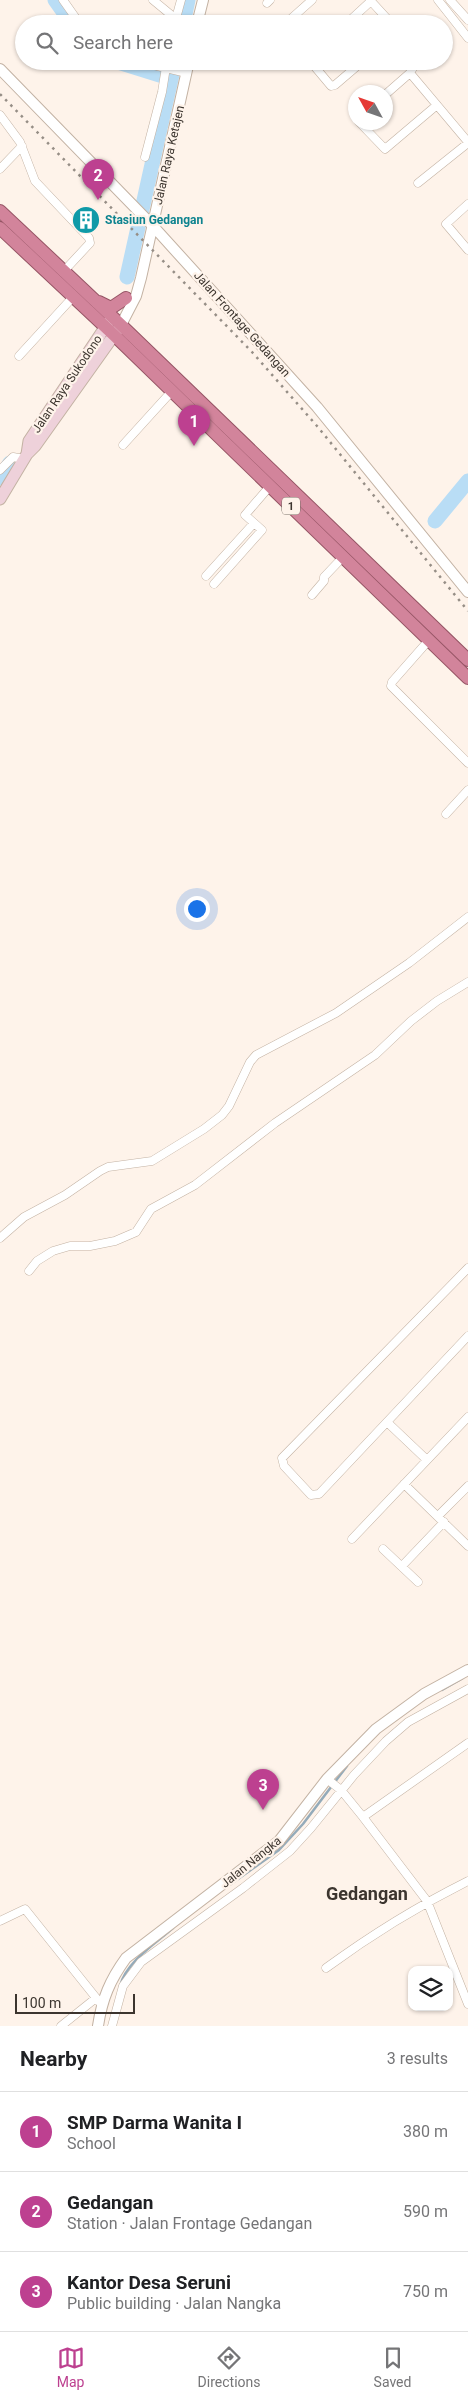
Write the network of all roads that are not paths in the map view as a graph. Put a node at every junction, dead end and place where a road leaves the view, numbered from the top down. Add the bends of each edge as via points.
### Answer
1 (63, 0) edge
2 (153, 0) edge
3 (180, 0) edge
4 (202, 0) edge
5 (312, 0) edge
6 (370, 0) edge
7 (438, 0) edge
8 (450, 0) edge
9 (74, 15) edge
10 (169, 15) edge
11 (176, 15) edge
12 (200, 15) edge
13 (295, 15) edge
14 (355, 15) edge
15 (384, 15) edge
16 (450, 15) edge
17 (453, 19) edge
18 (468, 20) edge
19 (468, 38) edge
20 (0, 69) edge
21 (167, 70) edge
22 (176, 70) edge
23 (186, 70) edge
24 (318, 70) edge
25 (353, 70) edge
26 (412, 70) edge
27 (184, 73) junction
28 (410, 73) junction
29 (393, 88) edge
30 (437, 105) junction
31 (0, 115) edge
32 (367, 130) edge
33 (468, 142) edge
34 (22, 146) junction
35 (145, 156) dead end
36 (0, 169) edge
37 (418, 183) dead end
38 (468, 204) edge
39 (0, 211) edge
40 (146, 218) junction
41 (0, 228) edge
42 (468, 250) edge
43 (64, 271) junction
44 (141, 278) junction
45 (73, 297) junction
46 (92, 298) junction
47 (126, 298) junction
48 (113, 326) junction
49 (20, 356) dead end
50 (172, 391) junction
51 (123, 445) dead end
52 (26, 456) junction
53 (0, 470) edge
54 (270, 486) junction
55 (0, 498) edge
56 (254, 524) junction
57 (343, 557) junction
58 (206, 576) dead end
59 (214, 584) dead end
60 (468, 592) edge
61 (312, 594) dead end
62 (429, 640) junction
63 (468, 660) edge
64 (468, 678) edge
65 (468, 764) edge
66 (468, 790) edge
67 (446, 814) dead end
68 (468, 917) edge
69 (468, 982) edge
70 (0, 1238) edge
71 (468, 1268) edge
72 (29, 1271) dead end
73 (468, 1336) edge
74 (468, 1417) edge
75 (388, 1423) junction
76 (427, 1460) junction
77 (404, 1484) junction
78 (468, 1486) edge
79 (441, 1519) junction
80 (352, 1539) dead end
81 (468, 1546) edge
82 (383, 1549) dead end
83 (402, 1566) junction
84 (418, 1582) dead end
85 (463, 1674) edge
86 (467, 1689) edge
87 (468, 1743) edge
88 (334, 1785) junction
89 (363, 1817) junction
90 (468, 1881) edge
91 (428, 1901) junction
92 (0, 1921) edge
93 (326, 1968) dead end
94 (99, 2001) junction
95 (468, 2004) edge
96 (61, 2026) edge
97 (98, 2026) edge
98 (112, 2026) edge

1 - 9 street
2 - 10 street
3 - 11 street
4 - 12 street
5 - 13 street
6 - 14 street
6 - 15 street
7 - 16 street
8 - 18 street
17 - 19 street
20 - 40 street, Jalan Frontage Gedangan
21 - 35 street
22 - 27 street
23 - 27 street, Jalan Raya Ketajen
24 - 25 street via 331,86 335,86
26 - 28 street
27 - 40 street, Jalan Raya Ketajen
28 - 29 street
28 - 30 street
30 - 32 street via 385,149
30 - 33 street
31 - 34 street
33 - 37 street
34 - 36 street
34 - 43 street via 35,181 90,241
38 - 42 street via 446,224
39 - 43 highway, 1
40 - 44 street, Jalan Raya Ketajen
40 - 60 street, Jalan Frontage Gedangan via 317,407
41 - 45 highway, 1
43 - 46 highway, 1
44 - 47 street, Jalan Raya Ketajen
44 - 48 street, Jalan Raya Ketajen via 136,296
45 - 48 highway, 1
45 - 49 street
46 - 47 highway via 111,308
46 - 48 highway, 1
47 - 48 street, Jalan Raya Ketajen
48 - 50 highway, 1
48 - 52 main road, Jalan Raya Sukodono via 29,441
48 - 63 highway, 1
50 - 51 street
50 - 54 highway, 1
52 - 53 street via 12,457
52 - 55 main road, Jalan Raya Sukodono
54 - 56 street via 245,516
54 - 57 highway, 1
56 - 58 street
56 - 59 street via 262,530
57 - 61 street
57 - 62 highway, 1
62 - 64 highway, 1
62 - 65 street via 391,686
66 - 67 street
68 - 70 street via 336,1013 256,1055 229,1106 204,1129 152,1161 100,1171 24,1217
69 - 72 street via 410,1021 375,1055 275,1123 195,1185 151,1209 136,1232 90,1246 70,1246 53,1252 37,1261
71 - 75 street via 282,1458 282,1462 314,1496
73 - 75 street
74 - 76 street
75 - 76 street
76 - 77 street
77 - 79 street
77 - 80 street
78 - 79 street
79 - 81 street
79 - 83 street
82 - 83 street
83 - 84 street
85 - 86 street
85 - 88 street, Jalan Nangka via 394,1714 376,1729
86 - 88 street via 408,1722
87 - 89 street
88 - 89 street
88 - 94 street, Jalan Nangka via 279,1841 126,1958
88 - 98 street via 311,1828 290,1851 141,1962 123,1986
89 - 91 street
90 - 91 street
91 - 93 street via 360,1942
91 - 95 street
92 - 94 street via 25,1909
94 - 96 street
94 - 97 street, Jalan Nangka

